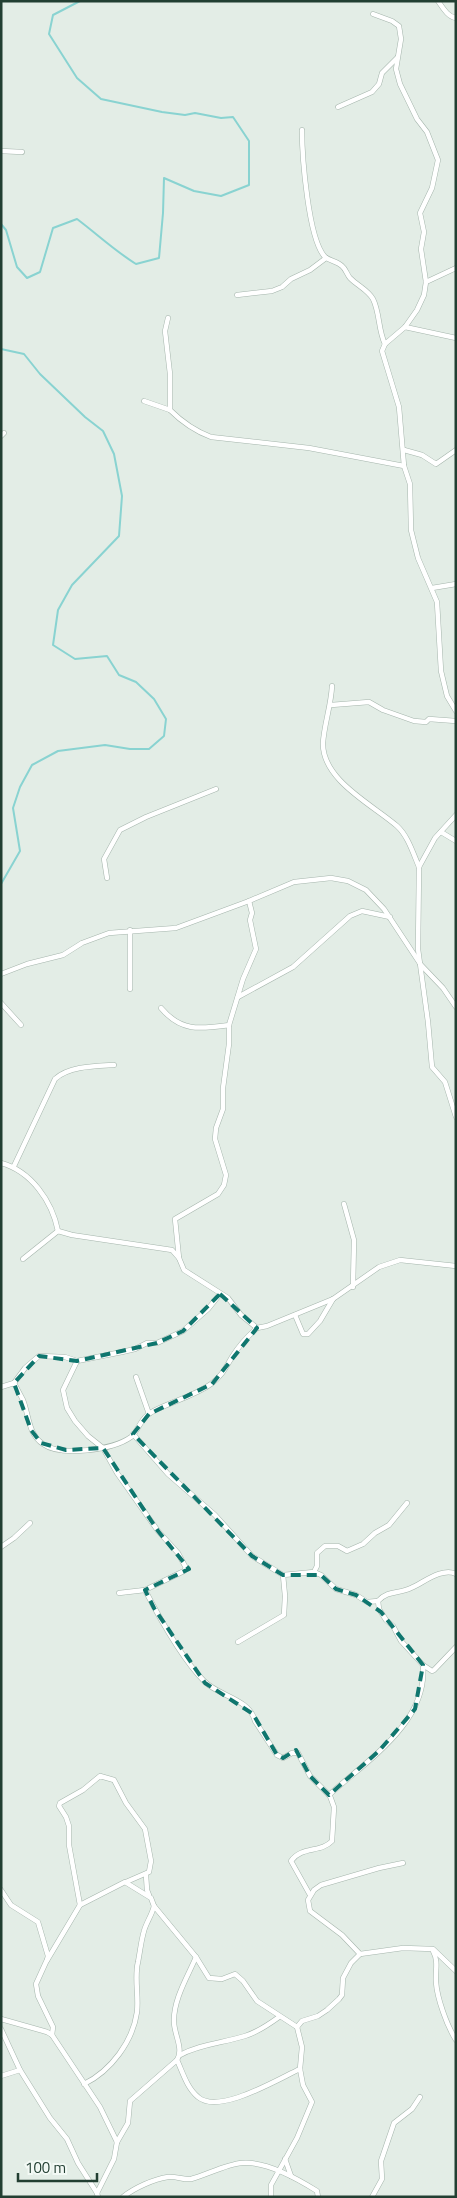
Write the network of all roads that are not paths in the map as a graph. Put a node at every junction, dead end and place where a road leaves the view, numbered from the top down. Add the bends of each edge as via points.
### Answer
1 (438, 1) edge
2 (373, 14) dead end
3 (456, 18) edge
4 (398, 57) junction
5 (338, 107) dead end
6 (302, 130) dead end
7 (1, 151) edge
8 (22, 152) dead end
9 (326, 258) junction
10 (456, 268) edge
11 (426, 282) junction
12 (237, 295) dead end
13 (168, 318) dead end
14 (405, 326) junction
15 (456, 338) edge
16 (385, 344) junction
17 (144, 401) dead end
18 (170, 410) junction
19 (404, 450) junction
20 (456, 450) edge
21 (404, 466) junction
22 (456, 584) edge
23 (432, 588) junction
24 (332, 686) dead end
25 (331, 705) junction
26 (456, 711) edge
27 (456, 721) edge
28 (216, 790) dead end
29 (456, 815) edge
30 (441, 832) junction
31 (456, 841) edge
32 (419, 866) junction
33 (107, 878) dead end
34 (248, 902) junction
35 (390, 917) junction
36 (130, 930) junction
37 (421, 965) junction
38 (1, 974) edge
39 (130, 989) dead end
40 (238, 997) junction
41 (1, 1003) edge
42 (456, 1007) edge
43 (161, 1008) dead end
44 (21, 1024) dead end
45 (229, 1025) junction
46 (114, 1065) dead end
47 (455, 1108) edge
48 (456, 1117) edge
49 (1, 1163) edge
50 (14, 1166) junction
51 (344, 1204) dead end
52 (58, 1231) junction
53 (179, 1258) junction
54 (23, 1259) dead end
55 (456, 1266) edge
56 (353, 1287) junction
57 (220, 1294) junction
58 (333, 1299) junction
59 (295, 1315) junction
60 (257, 1328) junction
61 (77, 1361) junction
62 (136, 1377) dead end
63 (14, 1383) junction
64 (1, 1387) edge
65 (149, 1414) junction
66 (133, 1434) junction
67 (103, 1448) junction
68 (407, 1503) dead end
69 (30, 1523) dead end
70 (1, 1547) edge
71 (314, 1572) junction
72 (456, 1574) edge
73 (283, 1575) junction
74 (145, 1590) junction
75 (119, 1593) dead end
76 (378, 1601) junction
77 (367, 1602) junction
78 (381, 1612) junction
79 (238, 1642) dead end
80 (456, 1647) edge
81 (423, 1665) junction
82 (329, 1794) junction
83 (403, 1863) dead end
84 (146, 1875) junction
85 (124, 1882) junction
86 (1, 1890) edge
87 (310, 1895) junction
88 (151, 1898) junction
89 (80, 1905) junction
90 (154, 1906) junction
91 (433, 1949) junction
92 (360, 1954) junction
93 (196, 1957) junction
94 (46, 1962) junction
95 (456, 1971) edge
96 (279, 2017) junction
97 (1, 2019) edge
98 (297, 2027) junction
99 (1, 2029) edge
100 (52, 2035) junction
101 (456, 2040) edge
102 (180, 2054) junction
103 (177, 2060) junction
104 (300, 2069) junction
105 (20, 2070) junction
106 (1, 2076) edge
107 (84, 2084) junction
108 (420, 2097) dead end
109 (117, 2142) junction
110 (285, 2158) junction
111 (279, 2170) junction
112 (291, 2176) junction
113 (318, 2194) edge
114 (98, 2195) edge
115 (123, 2197) edge
116 (271, 2197) edge
117 (324, 2197) edge
118 (372, 2197) edge

1 - 3 street
2 - 4 street via 392,20 399,26
4 - 5 street via 382,73 372,92
4 - 11 street via 396,69 400,84 438,156 432,188 420,213
6 - 9 street via 304,181 314,232
7 - 8 street
9 - 12 street via 282,287
9 - 16 street via 340,264 372,299
10 - 11 street
11 - 14 street via 421,303
13 - 18 street via 165,331
14 - 15 street
14 - 16 street
16 - 19 street via 382,351 399,407
17 - 18 street
18 - 21 street via 190,427 211,437 309,448
19 - 20 street via 422,455 436,464
19 - 21 street
21 - 23 street via 410,484 411,530 418,558
22 - 23 street
23 - 26 street via 438,610 441,672 447,696
24 - 25 street
25 - 27 street via 369,702 414,721
25 - 32 street via 323,744 329,766 343,783 399,827
28 - 33 street via 120,830 104,859
29 - 30 street
30 - 31 street
30 - 32 street
32 - 37 street
34 - 35 street via 294,882 331,878 348,881 366,890
34 - 36 street via 176,928
34 - 40 street via 256,950
35 - 37 street
35 - 40 street via 362,911 350,916 292,967
36 - 38 street via 109,933 82,943 63,955
36 - 39 street
37 - 42 street
37 - 47 street via 432,1066 445,1082
40 - 45 street
41 - 44 street
43 - 45 street via 185,1027
45 - 53 street via 223,1109 215,1139 226,1175 224,1185 218,1194 175,1219
46 - 50 street via 90,1066 54,1079
47 - 48 street
49 - 50 street
50 - 52 street via 36,1185 49,1202
51 - 56 street via 354,1240
52 - 53 street via 172,1250
52 - 54 street
53 - 57 street via 184,1270
55 - 56 street via 400,1260 379,1267
56 - 58 street
57 - 60 street via 234,1303 241,1315
57 - 61 street via 183,1331 135,1349
58 - 59 street
58 - 59 street via 308,1334 300,1330
59 - 60 street
60 - 65 street via 212,1384
61 - 63 street via 39,1356
61 - 67 street via 63,1390 65,1402 75,1421
62 - 65 street
63 - 64 street
63 - 67 street via 23,1400 31,1430 41,1443 66,1450
65 - 66 street via 140,1421
66 - 67 street
66 - 73 street via 168,1474 215,1515 252,1556
67 - 74 street via 158,1531 185,1563 184,1571
68 - 71 street via 389,1525 363,1544 347,1551 334,1546 321,1548 316,1553 318,1566
69 - 70 street
71 - 73 street
71 - 77 street via 336,1589
72 - 76 street via 446,1572 410,1589 388,1593
73 - 79 street via 284,1615
74 - 75 street
74 - 82 street via 180,1650 205,1683 253,1714 277,1755 283,1758 298,1753 310,1776
76 - 77 street
76 - 78 street
77 - 78 street
78 - 81 street
80 - 81 street via 434,1670
81 - 82 street via 415,1709 379,1750
82 - 87 street via 334,1807 332,1841 328,1845 299,1852 291,1860
83 - 87 street via 321,1885
84 - 85 street
84 - 88 street
84 - 89 street via 151,1862 145,1829 114,1780 98,1777 59,1806 69,1826 69,1845
85 - 88 street
85 - 89 street
86 - 94 street via 11,1905 41,1926 48,1956
87 - 92 street via 310,1911 342,1935
88 - 90 street
89 - 94 street
90 - 93 street
90 - 107 street via 144,1930 138,1962 137,2011 132,2034 100,2074
91 - 92 street via 403,1948
91 - 95 street
91 - 101 street via 437,1958 436,1986
92 - 98 street via 343,1978 339,1999
93 - 96 street via 210,1978 222,1979 235,1974 257,2001
93 - 102 street via 176,2005 174,2023
94 - 100 street via 36,1984 38,1996 53,2027
96 - 98 street
96 - 102 street via 246,2036 201,2045
97 - 100 street
98 - 104 street via 302,2047
99 - 105 street
100 - 107 street
102 - 103 street
103 - 104 street via 189,2087 208,2103 224,2102
103 - 109 street via 130,2101 128,2123
104 - 110 street via 303,2085 312,2102
105 - 106 street
105 - 114 street via 67,2139
107 - 109 street via 100,2107
108 - 118 street via 412,2109 394,2123 381,2161 382,2180
109 - 114 street via 114,2159
110 - 111 street
110 - 112 street
111 - 112 street
111 - 115 street via 244,2163 185,2180 160,2179
111 - 116 street via 271,2185
112 - 113 street
113 - 117 street

